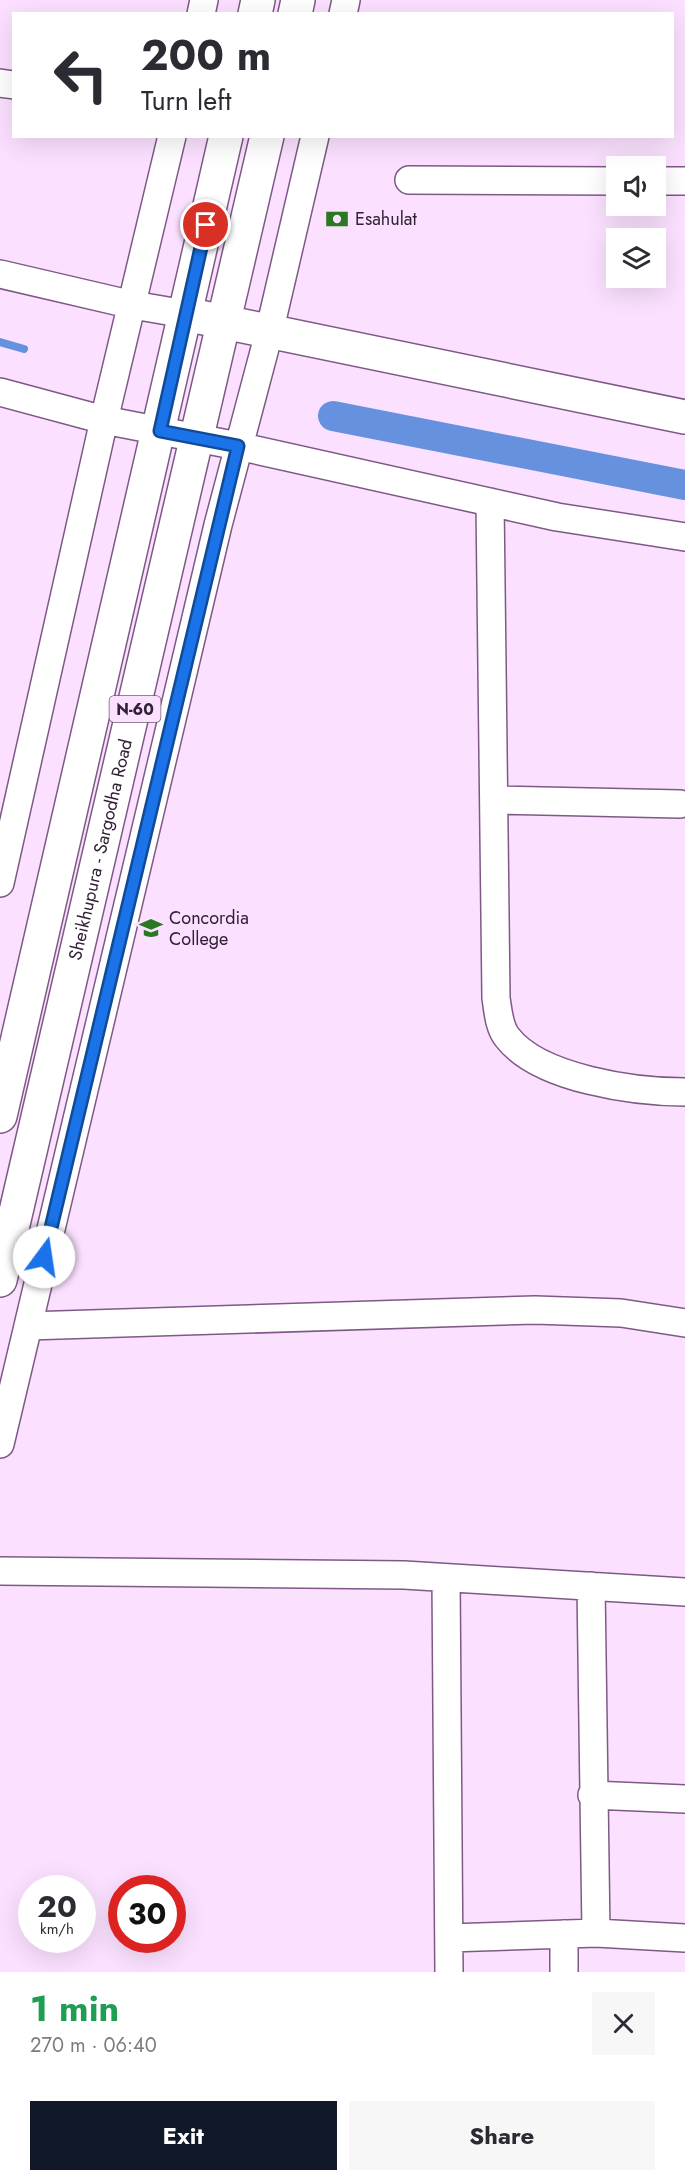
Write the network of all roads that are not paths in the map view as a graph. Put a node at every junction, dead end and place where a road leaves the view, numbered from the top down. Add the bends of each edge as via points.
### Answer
1 (172, 138) edge
2 (226, 138) edge
3 (267, 138) edge
4 (315, 138) edge
5 (409, 180) dead end
6 (606, 181) edge
7 (666, 181) edge
8 (685, 181) edge
9 (0, 274) edge
10 (134, 305) junction
11 (185, 314) junction
12 (224, 323) junction
13 (269, 333) junction
14 (0, 392) edge
15 (685, 417) edge
16 (104, 420) junction
17 (160, 431) junction
18 (198, 439) junction
19 (238, 446) junction
20 (490, 502) junction
21 (685, 537) edge
22 (494, 800) junction
23 (680, 804) dead end
24 (0, 883) edge
25 (685, 1092) edge
26 (0, 1116) edge
27 (0, 1280) edge
28 (685, 1323) edge
29 (28, 1326) junction
30 (0, 1444) edge
31 (0, 1571) edge
32 (446, 1578) junction
33 (591, 1586) junction
34 (685, 1592) edge
35 (592, 1795) junction
36 (685, 1799) edge
37 (596, 1933) junction
38 (564, 1934) junction
39 (449, 1938) junction
40 (685, 1938) edge
41 (449, 1972) edge
42 (564, 1972) edge

1 - 10 street
2 - 11 main road, N-60
3 - 12 main road, Sheikhupura - Sargodha Road / N-60
4 - 13 street
5 - 6 street
7 - 8 street
9 - 10 street
10 - 11 street
10 - 16 street
11 - 12 main road
11 - 17 main road, N-60
12 - 13 main road
12 - 18 main road, Sheikhupura - Sargodha Road / N-60
13 - 15 main road
13 - 19 street
14 - 16 street
16 - 17 street
16 - 24 street
17 - 18 street
17 - 26 main road, N-60
18 - 19 street
18 - 27 main road, Sheikhupura - Sargodha Road / N-60
19 - 20 street
19 - 29 street
20 - 21 street
20 - 22 street
22 - 23 street
22 - 25 street via 496,998 505,1035 527,1056 547,1066 627,1088
28 - 29 street via 621,1313 535,1310
29 - 30 street
31 - 32 street
32 - 33 street
32 - 39 street
33 - 34 street
33 - 35 street
35 - 36 street
35 - 37 street
37 - 38 street
37 - 40 street
38 - 39 street
38 - 42 street
39 - 41 street

